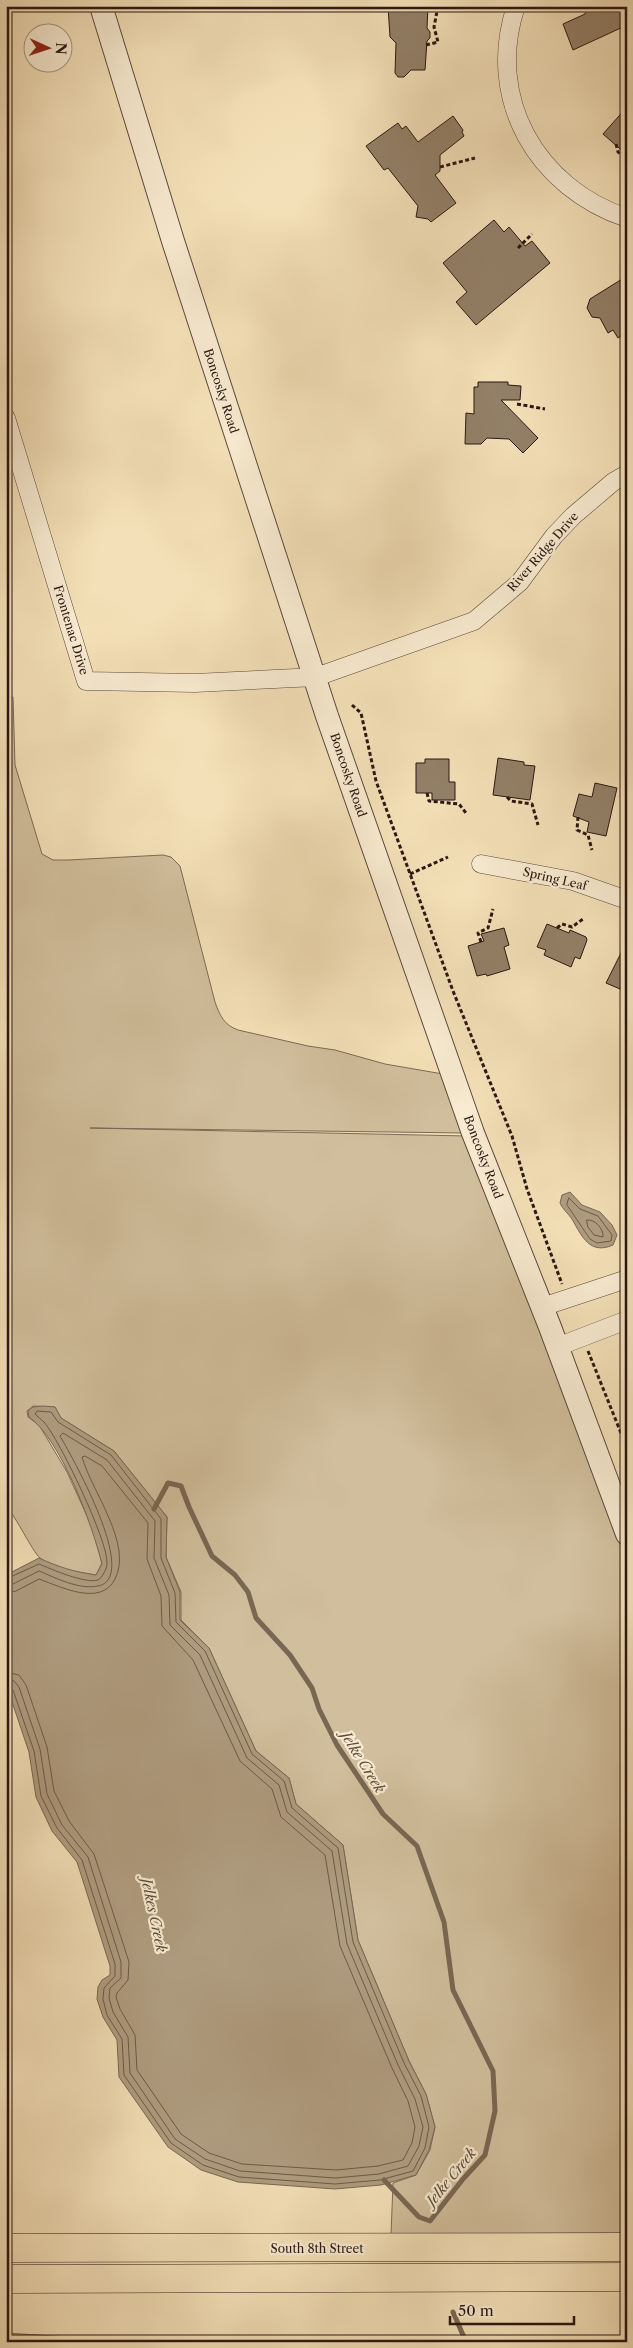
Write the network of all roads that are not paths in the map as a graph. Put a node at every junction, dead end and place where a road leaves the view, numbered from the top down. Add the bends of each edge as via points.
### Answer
1 (101, 6) edge
2 (516, 6) edge
3 (627, 218) edge
4 (6, 418) edge
5 (627, 474) edge
6 (316, 677) junction
7 (481, 864) dead end
8 (627, 900) edge
9 (627, 1279) edge
10 (542, 1307) junction
11 (627, 1320) edge
12 (558, 1347) junction
13 (627, 1534) edge
14 (627, 2246) edge
15 (6, 2248) edge
16 (627, 2277) edge
17 (6, 2279) edge

1 - 6 street, Boncosky Road via 173,241
2 - 3 street via 507,61 510,95 533,151 550,172 572,190 607,212
4 - 6 street, Frontenac Drive via 86,681 195,683
5 - 6 street, River Ridge Drive via 573,516 520,582 474,621
6 - 10 street, Boncosky Road via 473,1133
7 - 8 street, Spring Leaf via 572,881
9 - 10 street
10 - 12 street, Boncosky Road
11 - 12 street
12 - 13 street, Boncosky Road
14 - 15 main road, South 8th Street
16 - 17 main road

